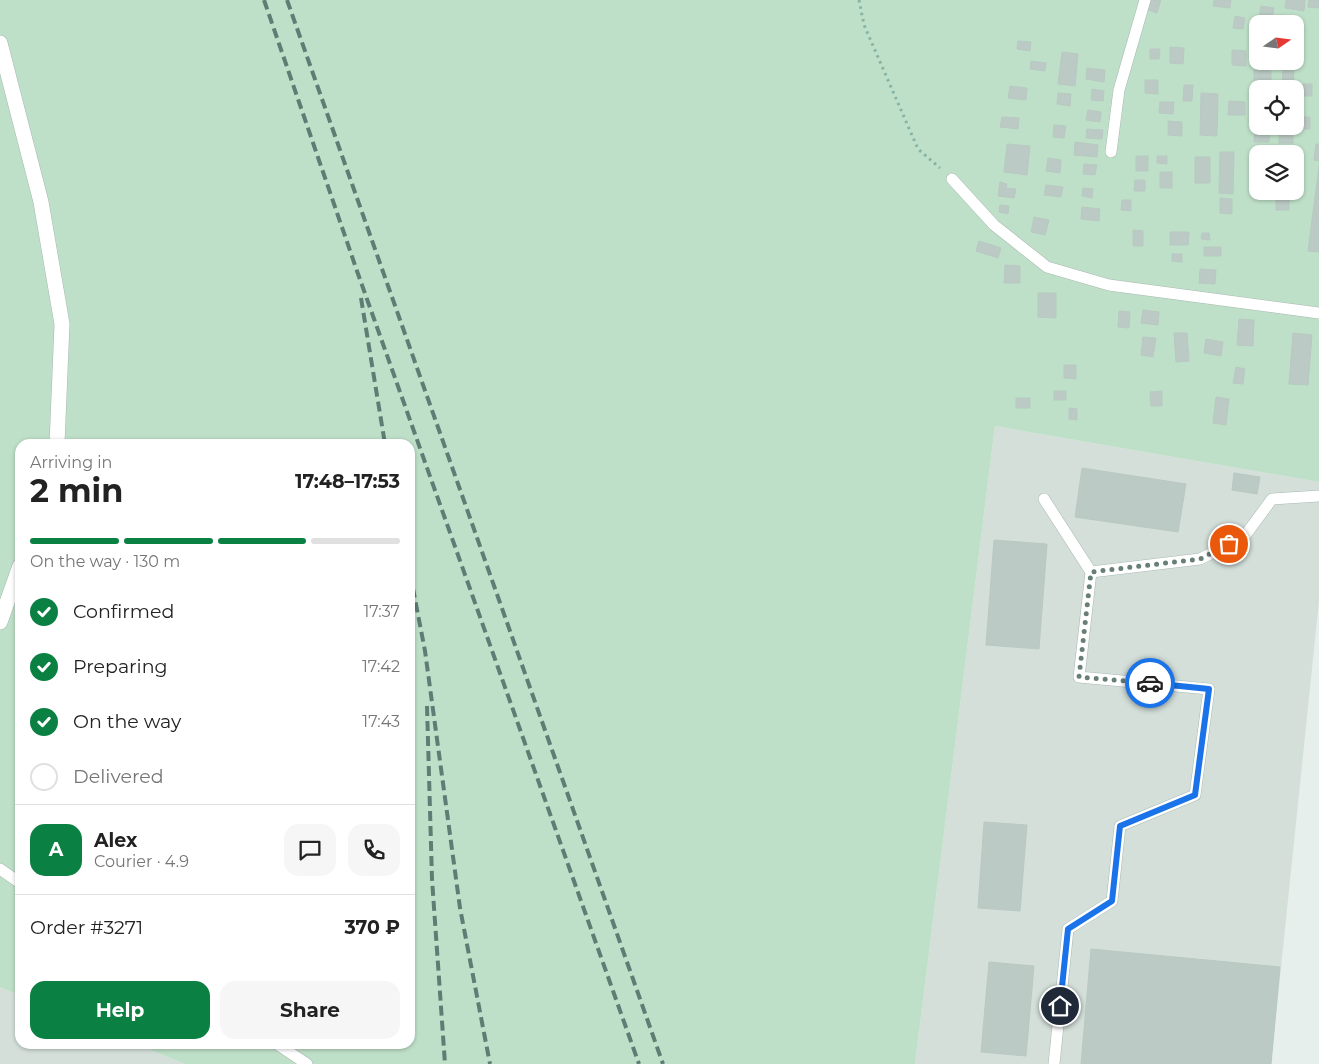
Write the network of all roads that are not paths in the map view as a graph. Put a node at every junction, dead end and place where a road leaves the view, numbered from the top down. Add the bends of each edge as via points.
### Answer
1 (1145, 0) edge
2 (0, 44) edge
3 (1111, 152) dead end
4 (952, 179) road end
5 (1319, 313) edge
6 (57, 439) edge
7 (1319, 496) edge
8 (1044, 499) dead end
9 (1091, 572) junction
10 (15, 580) edge
11 (0, 622) edge
12 (0, 869) edge
13 (15, 880) edge
14 (284, 1049) edge
15 (307, 1064) edge
16 (1054, 1064) edge

1 - 3 lane via 1119,90
2 - 6 street via 41,202 62,324
4 - 5 lane via 994,224 1047,266 1109,284
7 - 9 lane via 1272,499 1244,536 1200,559
8 - 9 lane
9 - 16 lane via 1079,677 1209,689 1195,795 1120,826 1112,901 1068,929
10 - 11 street
12 - 13 lane
14 - 15 lane

